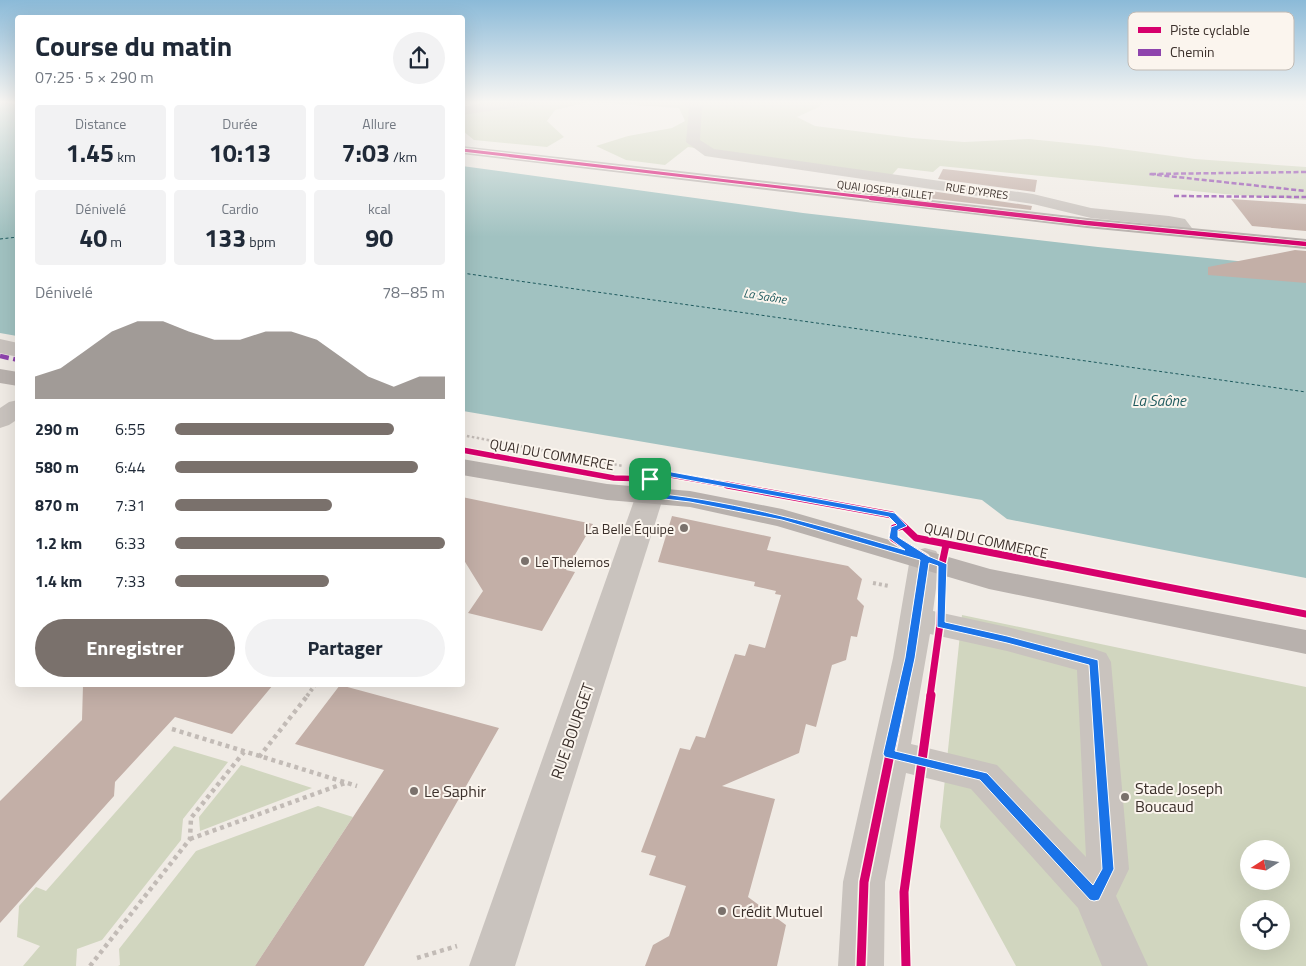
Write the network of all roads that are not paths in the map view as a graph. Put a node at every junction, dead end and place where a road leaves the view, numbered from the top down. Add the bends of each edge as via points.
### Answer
1 (699, 146) edge
2 (465, 150) edge
3 (1171, 205) dead end
4 (1182, 228) junction
5 (1306, 244) edge
6 (0, 346) edge
7 (15, 349) edge
8 (0, 376) edge
9 (15, 379) edge
10 (15, 409) edge
11 (0, 420) edge
12 (465, 468) edge
13 (650, 495) junction
14 (925, 558) junction
15 (916, 619) junction
16 (1306, 642) edge
17 (889, 754) junction
18 (1094, 895) junction
19 (492, 966) edge
20 (861, 966) edge
21 (1124, 966) edge

1 - 4 street, RUE D'YPRES via 710,153 1033,199 1091,213
2 - 4 main road, QUAI JOSEPH GILLET via 1087,223
3 - 4 street
4 - 5 main road, QUAI JOSEPH GILLET
6 - 7 street
8 - 9 main road
10 - 11 street
12 - 13 main road, QUAI DU COMMERCE via 607,492
13 - 14 main road, QUAI DU COMMERCE via 690,499 782,518
13 - 19 street, RUE BOURGET
14 - 15 street
14 - 16 main road, QUAI DU COMMERCE via 989,579
15 - 17 street
15 - 18 street via 1094,662 1108,869
17 - 18 street via 983,776
17 - 20 street via 864,882
18 - 21 street

